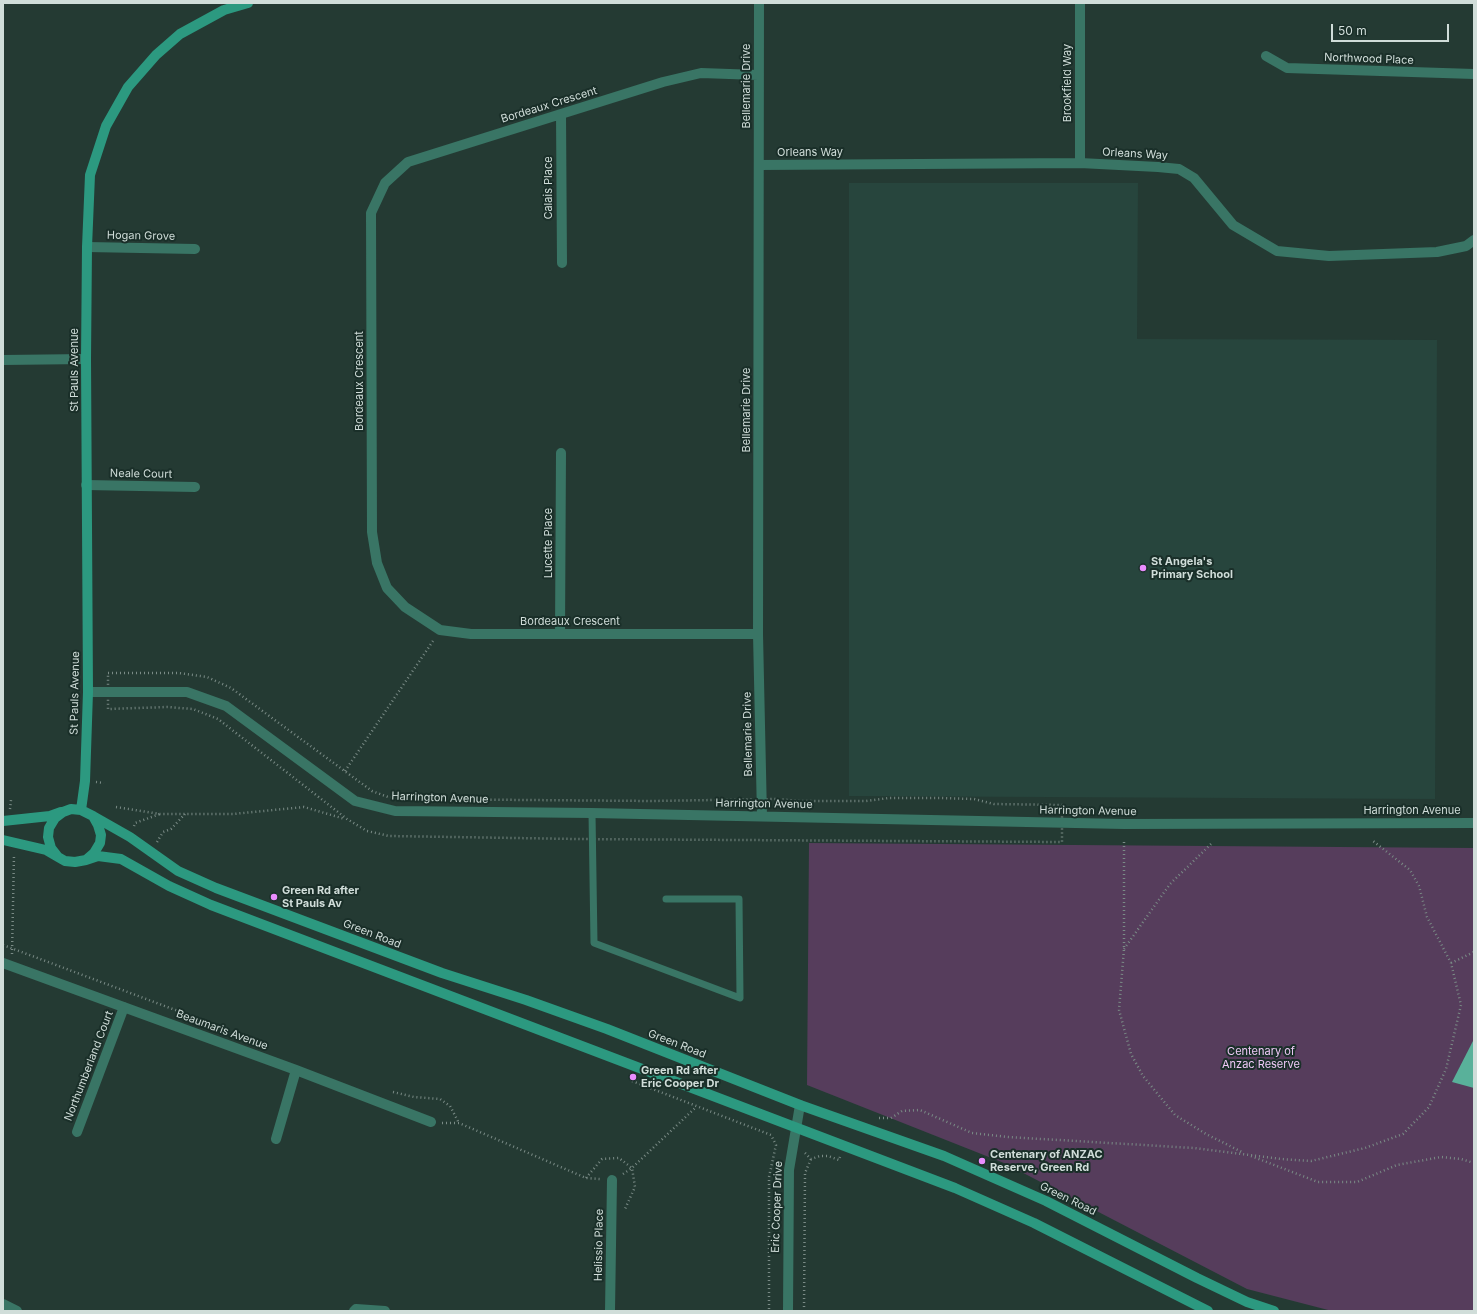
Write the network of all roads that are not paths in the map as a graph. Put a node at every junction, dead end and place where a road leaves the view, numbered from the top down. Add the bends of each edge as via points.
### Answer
1 (248, 3) edge
2 (759, 3) edge
3 (1080, 3) edge
4 (1266, 56) dead end
5 (1474, 74) edge
6 (758, 75) junction
7 (561, 114) junction
8 (1080, 163) junction
9 (759, 165) junction
10 (1474, 240) edge
11 (87, 247) junction
12 (195, 249) dead end
13 (562, 263) dead end
14 (86, 359) junction
15 (3, 360) edge
16 (561, 453) dead end
17 (86, 485) junction
18 (195, 486) dead end
19 (560, 633) junction
20 (758, 634) junction
21 (88, 692) junction
22 (81, 810) junction
23 (63, 812) junction
24 (592, 813) junction
25 (93, 816) junction
26 (762, 816) junction
27 (3, 821) edge
28 (1474, 823) edge
29 (3, 840) edge
30 (58, 857) junction
31 (86, 860) junction
32 (666, 899) dead end
33 (8, 964) edge
34 (124, 1007) junction
35 (296, 1070) junction
36 (800, 1105) junction
37 (431, 1122) road end
38 (795, 1126) junction
39 (77, 1132) dead end
40 (276, 1139) dead end
41 (612, 1180) road end
42 (3, 1304) edge
43 (18, 1311) edge
44 (354, 1311) edge
45 (385, 1311) edge
46 (610, 1311) edge
47 (788, 1311) edge
48 (1208, 1311) edge
49 (1274, 1311) edge

1 - 11 main road, St Pauls Avenue via 224,10 180,34 156,55 128,87 106,126 90,175
2 - 6 street, Bellemarie Drive
3 - 8 street, Brookfield Way
4 - 5 street, Northwood Place via 1287,68
6 - 7 street, Bordeaux Crescent via 701,73 663,82
6 - 9 street, Bellemarie Drive
7 - 13 street, Calais Place
7 - 19 street, Bordeaux Crescent via 408,162 385,183 372,213 372,532 375,555 387,588 405,607 440,630 471,634
8 - 9 street, Orleans Way
8 - 10 street, Orleans Way via 1179,169 1194,178 1233,225 1277,251 1329,256 1437,252 1466,246
9 - 20 street, Bellemarie Drive
11 - 12 street, Hogan Grove
11 - 14 main road, St Pauls Avenue
14 - 15 street
14 - 17 main road, St Pauls Avenue
16 - 19 street, Lucette Place
17 - 18 street, Neale Court
17 - 21 main road, St Pauls Avenue
19 - 20 street, Bordeaux Crescent
20 - 26 street, Bellemarie Drive
21 - 22 main road, St Pauls Avenue via 85,781
21 - 24 street, Harrington Avenue via 187,692 226,706 356,801 395,811
22 - 23 main road
22 - 25 main road
23 - 27 main road via 50,816
23 - 30 main road via 55,818 49,828 48,837 51,848
24 - 26 street, Harrington Avenue
24 - 32 lane via 594,944 740,998 740,899
25 - 31 main road via 101,835 100,843 94,854
25 - 36 main road, Green Road via 130,837 178,871 216,888 442,973 607,1029
26 - 28 street, Harrington Avenue via 1124,824
29 - 30 main road via 46,850
30 - 31 main road via 65,861
31 - 38 main road via 98,856 121,859 169,886 211,905
33 - 34 street, Beaumaris Avenue
34 - 35 street, Beaumaris Avenue
34 - 39 street, Northumberland Court
35 - 37 street, Beaumaris Avenue
35 - 40 street
36 - 38 street, Eric Cooper Drive
36 - 49 main road, Green Road via 944,1156 1097,1226 1247,1302
38 - 47 street, Eric Cooper Drive via 789,1170
38 - 48 main road via 955,1188 1034,1223
41 - 46 street, Helissio Place
42 - 43 street
44 - 45 street

